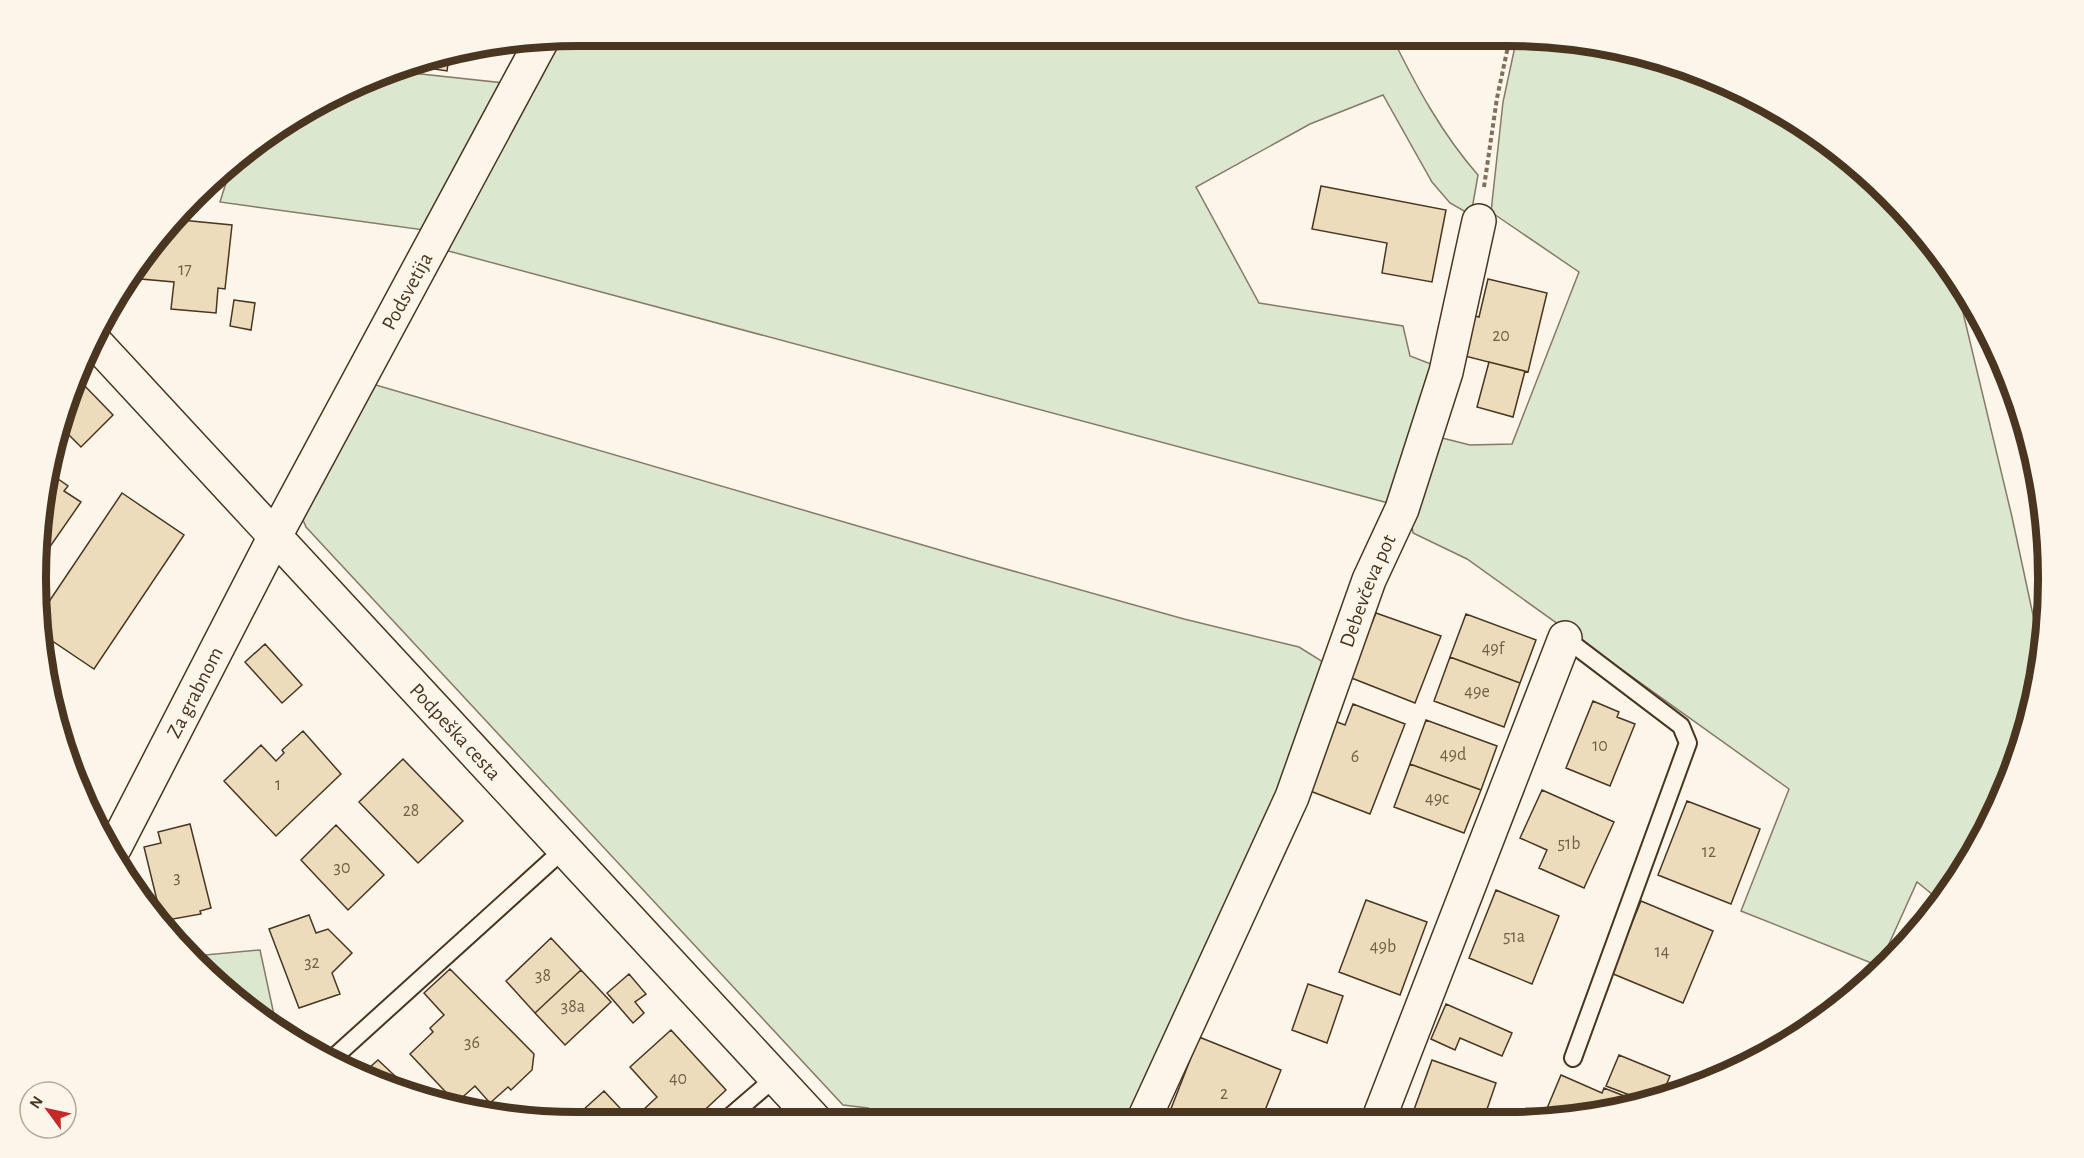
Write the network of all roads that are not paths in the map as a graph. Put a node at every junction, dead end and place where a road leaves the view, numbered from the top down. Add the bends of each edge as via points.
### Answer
1 (537, 49) edge
2 (1479, 221) road end
3 (99, 347) edge
4 (274, 538) junction
5 (1564, 638) joint
6 (116, 842) edge
7 (564, 849) junction
8 (338, 1054) edge
9 (1573, 1058) dead end
10 (776, 1077) junction
11 (735, 1112) edge
12 (808, 1112) edge
13 (1147, 1112) edge
14 (1381, 1112) edge

1 - 4 street, Podsvetija
2 - 13 street, Debevčeva pot via 1446,372 1402,509 1369,580 1292,797
3 - 4 street, Podpeška cesta
4 - 6 street, Za grabnom
4 - 7 street, Podpeška cesta
5 - 9 lane via 1681,726 1688,743
5 - 14 street
7 - 8 lane
7 - 10 street, Podpeška cesta
10 - 11 lane
10 - 12 street, Podpeška cesta

